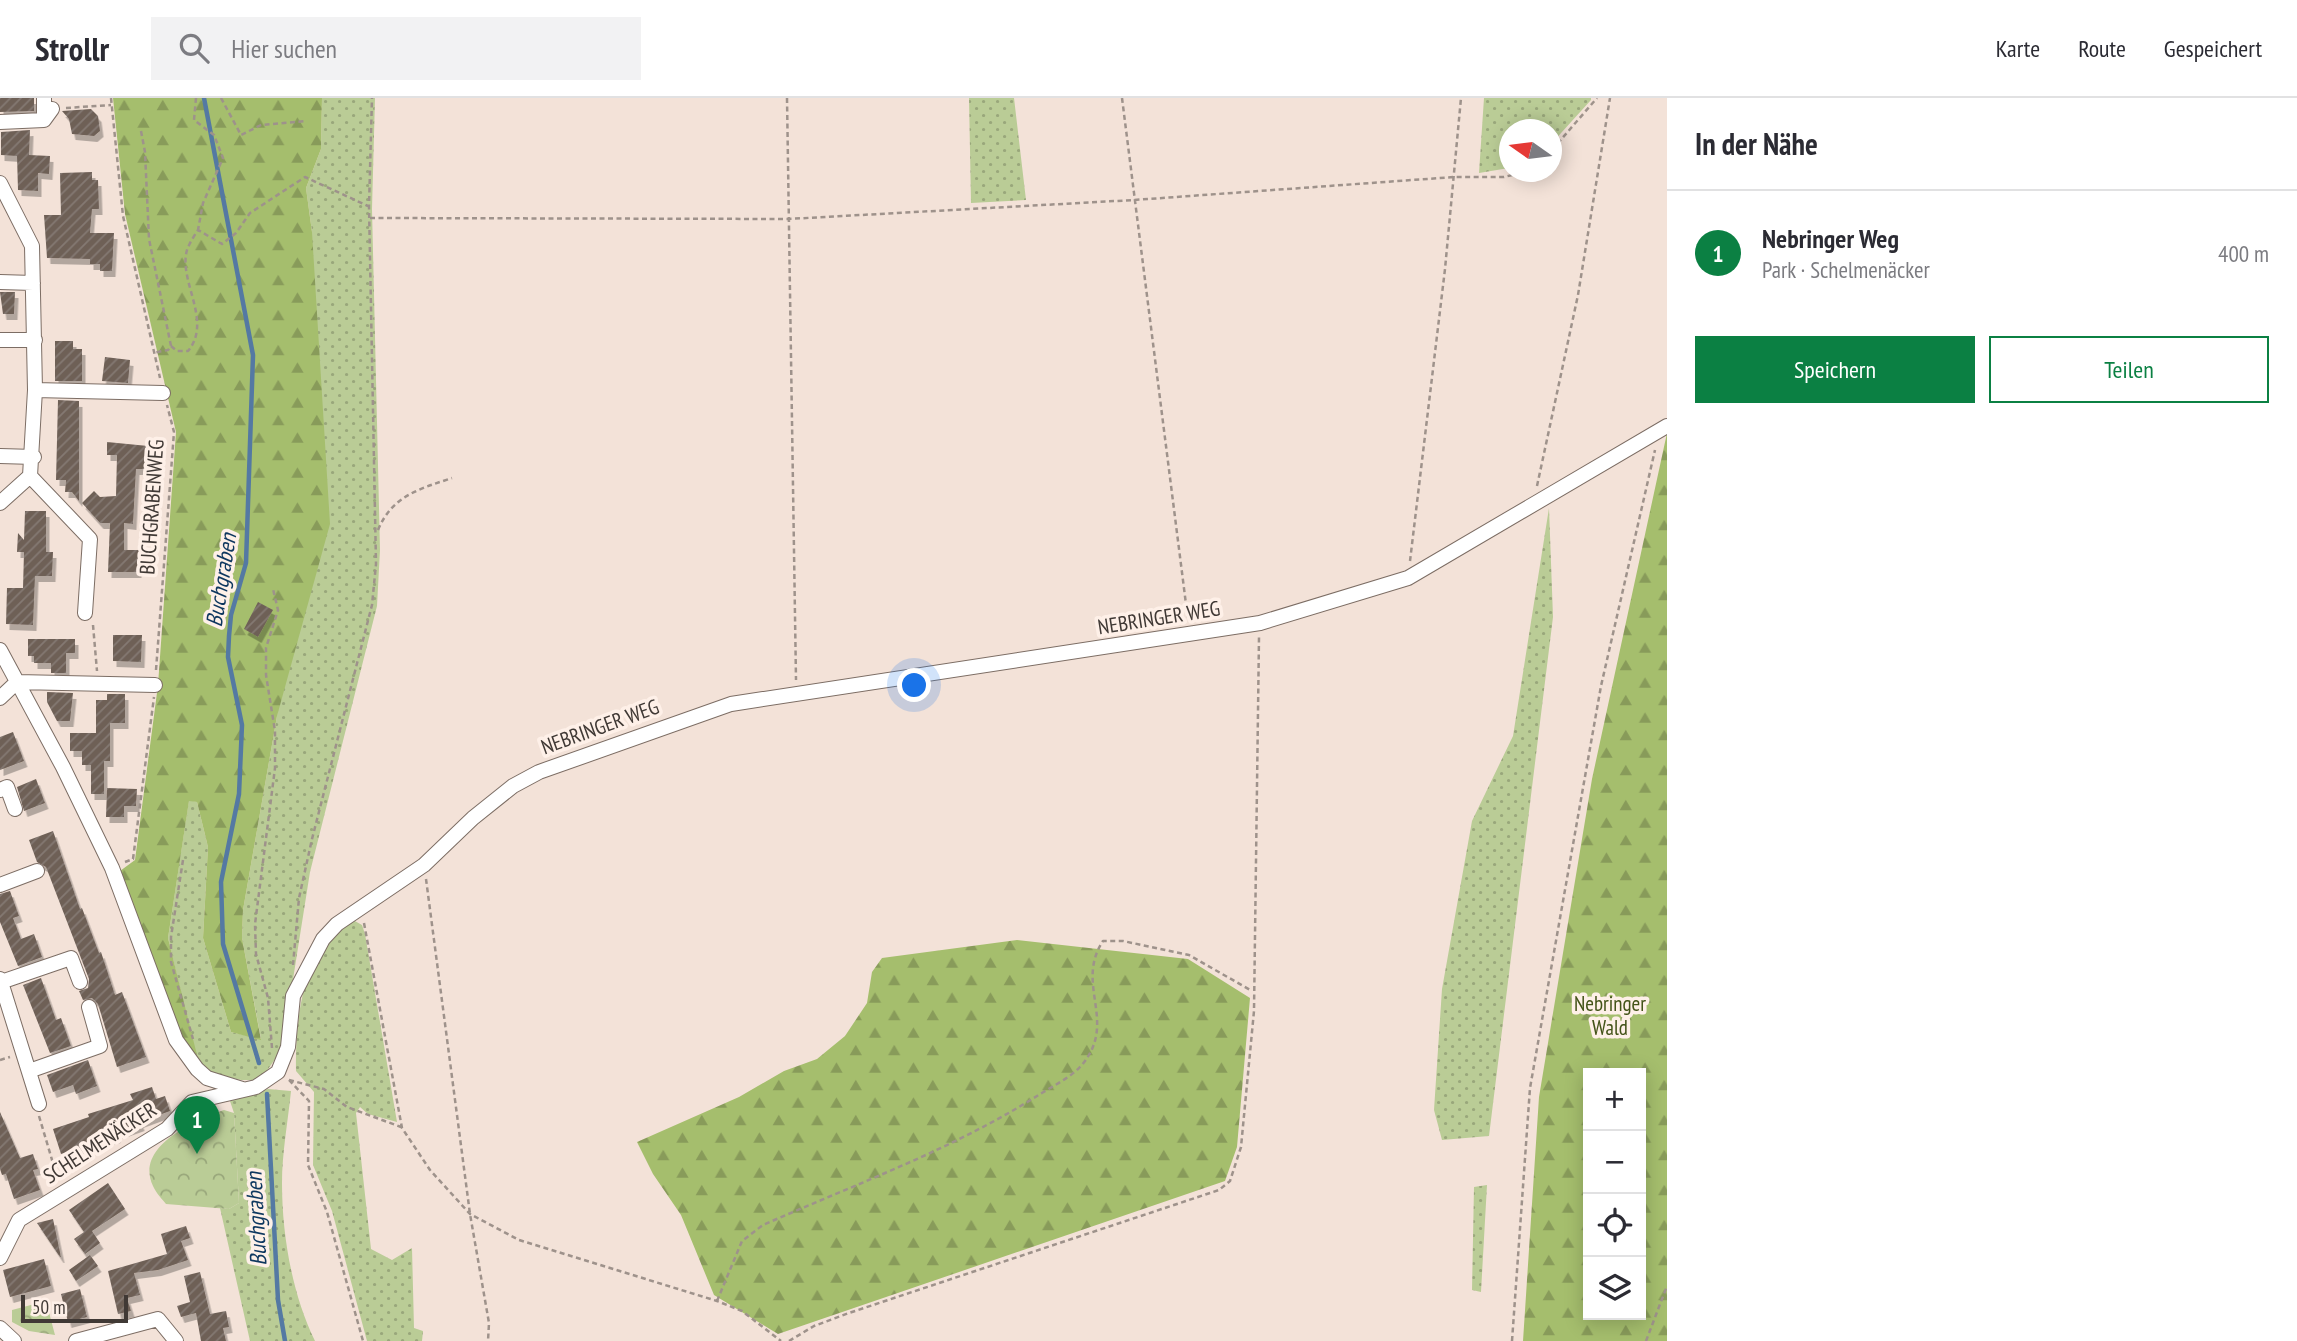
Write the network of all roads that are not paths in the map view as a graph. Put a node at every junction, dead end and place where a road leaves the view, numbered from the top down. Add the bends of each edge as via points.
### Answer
1 (46, 109) edge
2 (0, 122) edge
3 (0, 183) edge
4 (0, 282) edge
5 (33, 283) junction
6 (0, 340) edge
7 (35, 340) junction
8 (36, 390) junction
9 (163, 393) road end
10 (1663, 428) edge
11 (0, 456) edge
12 (34, 457) junction
13 (30, 477) junction
14 (0, 503) edge
15 (85, 612) road end
16 (0, 650) edge
17 (17, 682) junction
18 (155, 685) road end
19 (0, 698) edge
20 (0, 790) edge
21 (15, 810) dead end
22 (37, 871) dead end
23 (0, 885) edge
24 (1, 981) edge
25 (80, 982) dead end
26 (89, 1007) dead end
27 (29, 1071) junction
28 (243, 1090) junction
29 (39, 1104) road end
30 (0, 1258) edge
31 (0, 1328) edge
32 (14, 1341) edge
33 (76, 1341) edge
34 (176, 1341) edge

1 - 2 street
3 - 5 street via 32,246
4 - 5 street
5 - 7 street
6 - 7 street
7 - 8 street
8 - 9 street
8 - 12 street
10 - 28 street, NEBRINGER WEG via 1408,578 1259,623 731,704 539,772 513,786 424,865 323,939 293,996 284,1076
11 - 12 street
12 - 13 street
13 - 14 street
13 - 15 street via 90,539
16 - 17 street
17 - 18 street
17 - 19 street
17 - 28 street via 112,868 176,1040 207,1078
20 - 21 street via 7,787
22 - 23 street
24 - 25 street via 71,958
24 - 27 street
26 - 27 street via 100,1046
27 - 29 street
28 - 30 street, SCHELMENÄCKER via 192,1102 167,1129 19,1220
31 - 32 street
33 - 34 street via 158,1319

